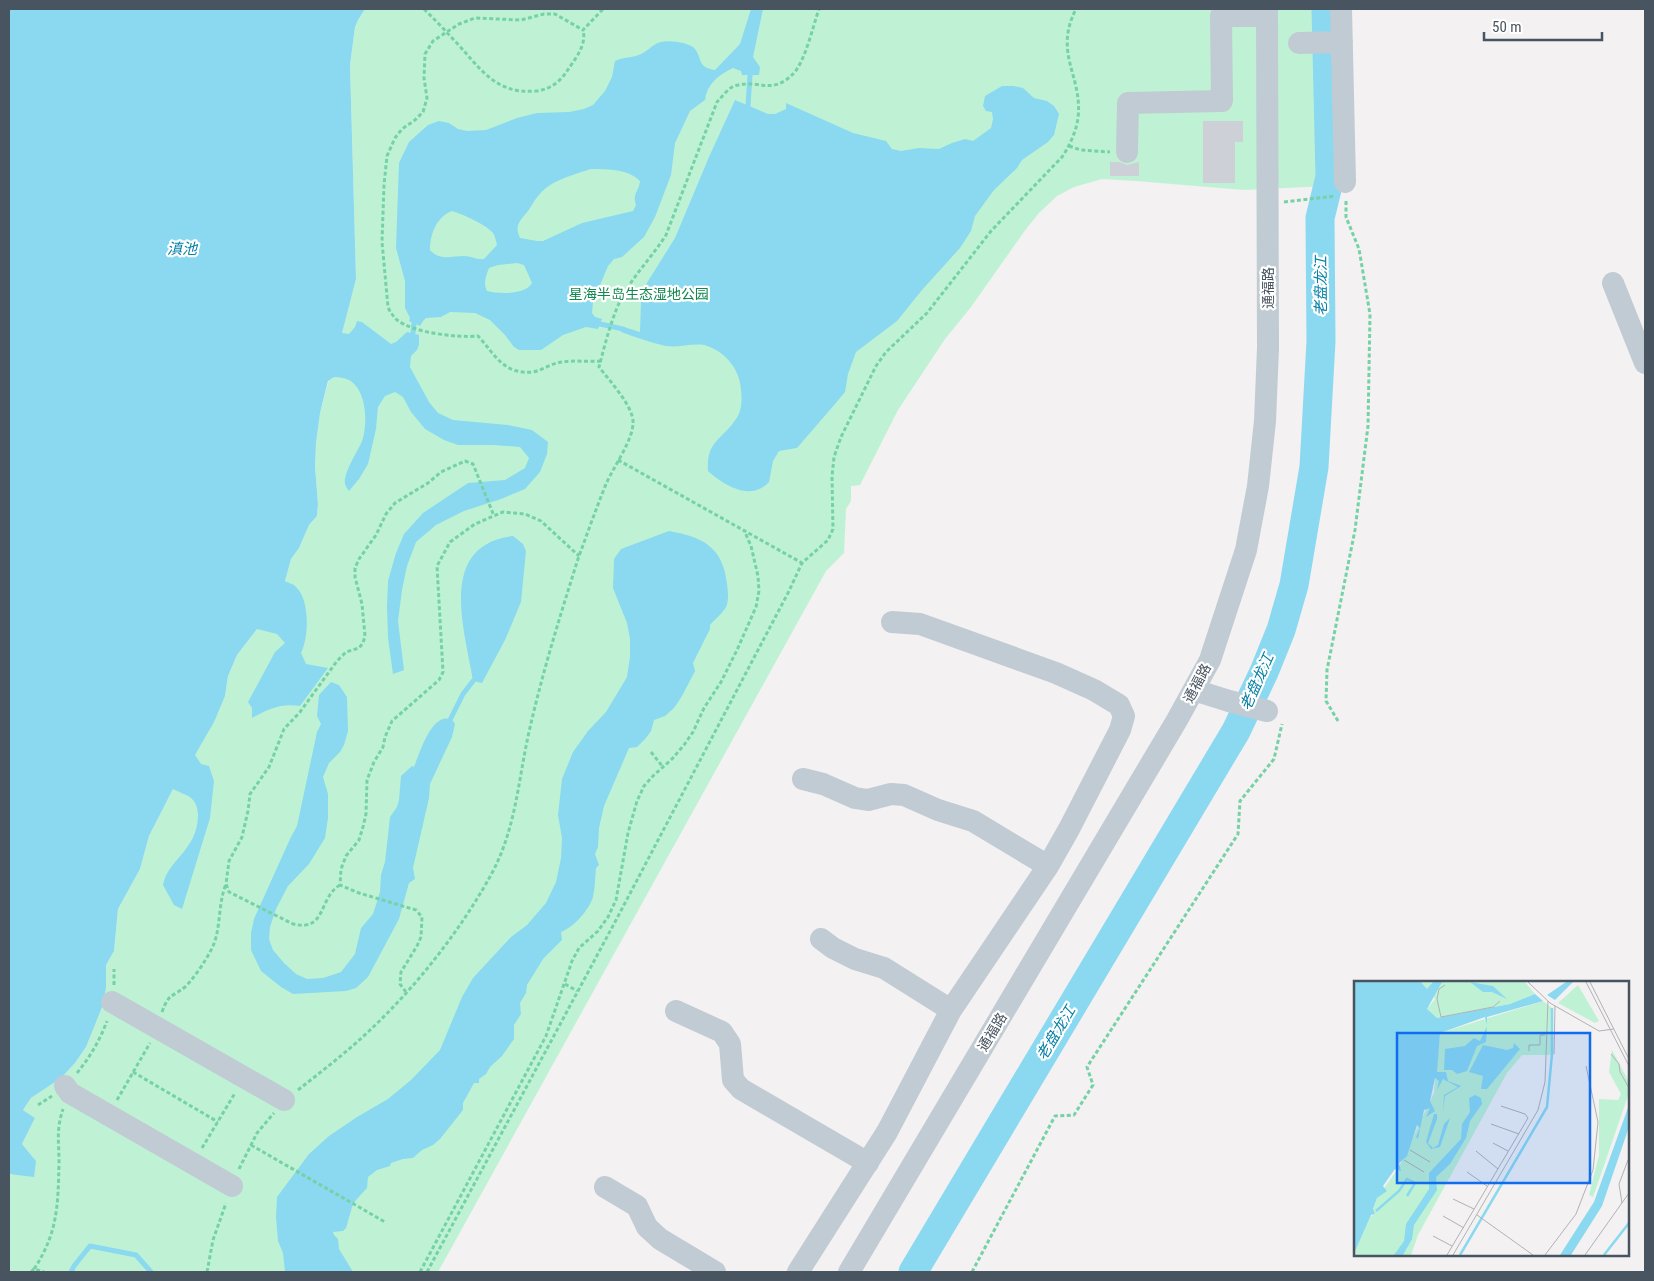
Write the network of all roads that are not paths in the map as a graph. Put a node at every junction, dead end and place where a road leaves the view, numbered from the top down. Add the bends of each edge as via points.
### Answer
1 (1341, 9) edge
2 (1215, 12) edge
3 (1267, 12) edge
4 (1342, 42) junction
5 (1299, 43) dead end
6 (1127, 152) road end
7 (1345, 188) road end
8 (1613, 283) dead end
9 (1645, 364) edge
10 (892, 622) dead end
11 (1194, 690) junction
12 (1274, 717) road end
13 (803, 779) dead end
14 (1048, 866) junction
15 (821, 939) dead end
16 (112, 1002) road end
17 (676, 1010) dead end
18 (951, 1010) junction
19 (67, 1090) road end
20 (284, 1100) road end
21 (868, 1163) junction
22 (232, 1186) road end
23 (604, 1187) dead end
24 (715, 1272) edge
25 (798, 1272) edge
26 (849, 1272) edge

1 - 4 street
2 - 3 street
2 - 6 street via 1222,101 1128,103
3 - 11 street, 通福路 via 1268,348 1265,421 1258,486 1246,550 1210,660
4 - 5 street
4 - 7 street
8 - 9 street
10 - 14 street via 920,624 1056,673 1119,705 1124,716 1120,730
11 - 12 street
11 - 26 street, 通福路
13 - 14 street via 855,798 868,800 891,794 904,795 973,821
14 - 18 street
15 - 18 street via 833,948 884,968
16 - 20 street
17 - 21 street via 722,1032 730,1044 734,1080 741,1089
18 - 21 street
19 - 22 street
21 - 25 street
23 - 24 street via 637,1206 648,1226 660,1238

